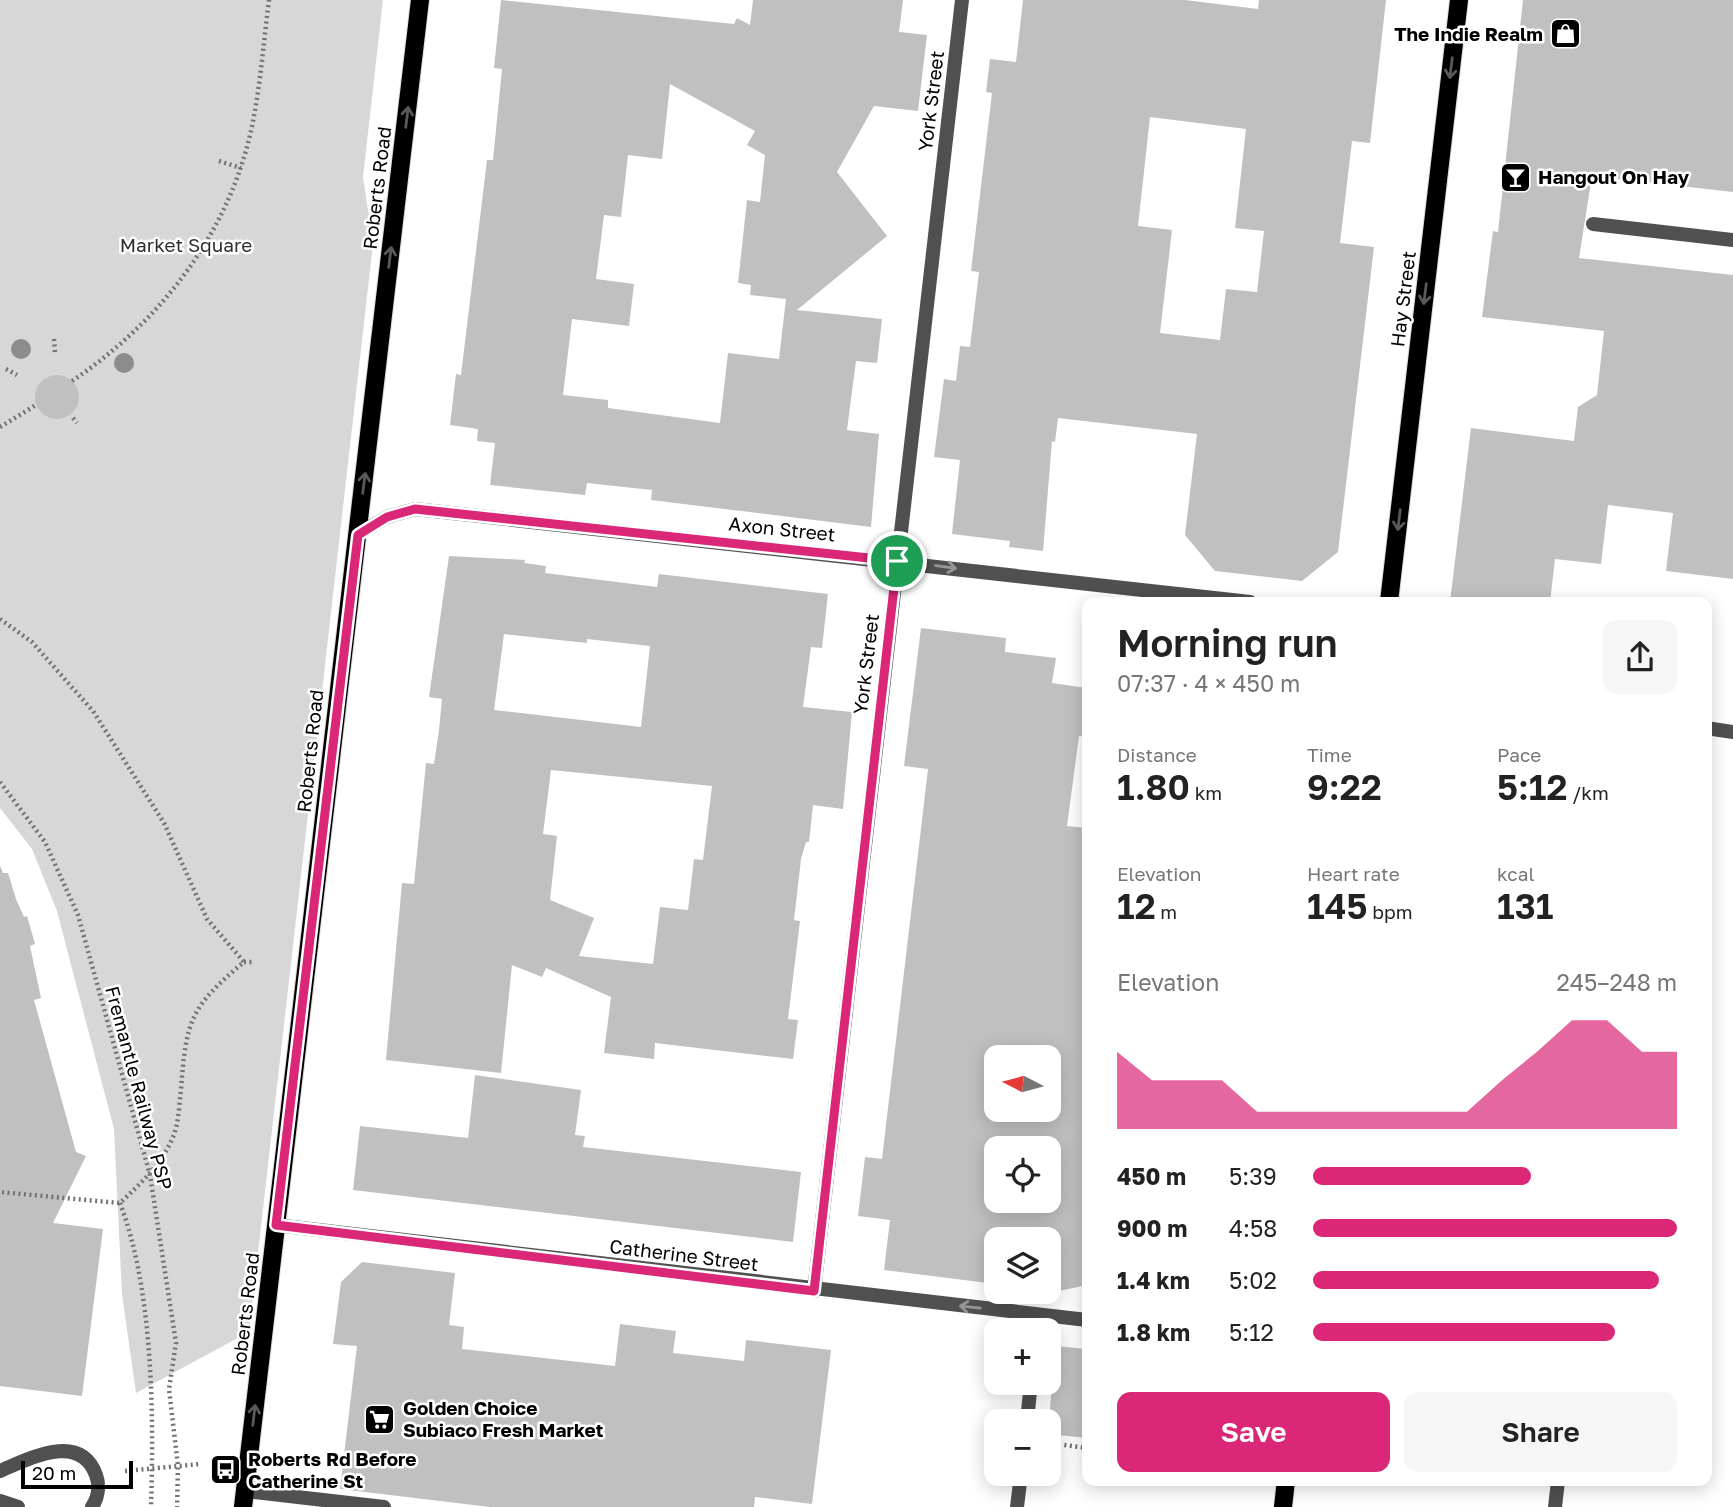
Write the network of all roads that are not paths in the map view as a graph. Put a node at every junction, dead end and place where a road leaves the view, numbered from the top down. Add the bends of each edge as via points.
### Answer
1 (420, 0) edge
2 (962, 0) edge
3 (1459, 0) edge
4 (1593, 224) dead end
5 (1733, 240) edge
6 (358, 535) junction
7 (897, 561) junction
8 (1207, 597) edge
9 (1390, 597) edge
10 (1712, 729) edge
11 (1733, 732) edge
12 (276, 1225) junction
13 (814, 1291) junction
14 (1009, 1318) edge
15 (1082, 1320) edge
16 (1061, 1321) edge
17 (0, 1471) edge
18 (1020, 1486) edge
19 (1285, 1486) edge
20 (1557, 1486) edge
21 (244, 1499) edge
22 (0, 1501) edge
23 (18, 1507) edge
24 (92, 1507) edge
25 (383, 1507) edge
26 (1017, 1507) edge
27 (1283, 1507) edge
28 (1555, 1507) edge

6 -> 1 main road, Roberts Road
2 - 7 street, York Street
3 -> 9 main road, Hay Street
4 - 5 street
6 - 7 street, Axon Street via 387,517 415,509
6 - 12 main road, Roberts Road
7 -> 8 street, Axon Street
7 - 13 street, York Street
10 - 11 street
12 - 13 street, Catherine Street
21 -> 12 main road, Roberts Road
14 -> 13 street, Catherine Street
15 - 16 street, Catherine Street
17 - 24 street via 45,1453 73,1452 95,1473 98,1493
18 - 26 street
19 - 27 main road
20 - 28 street
21 - 25 street
22 - 23 street

